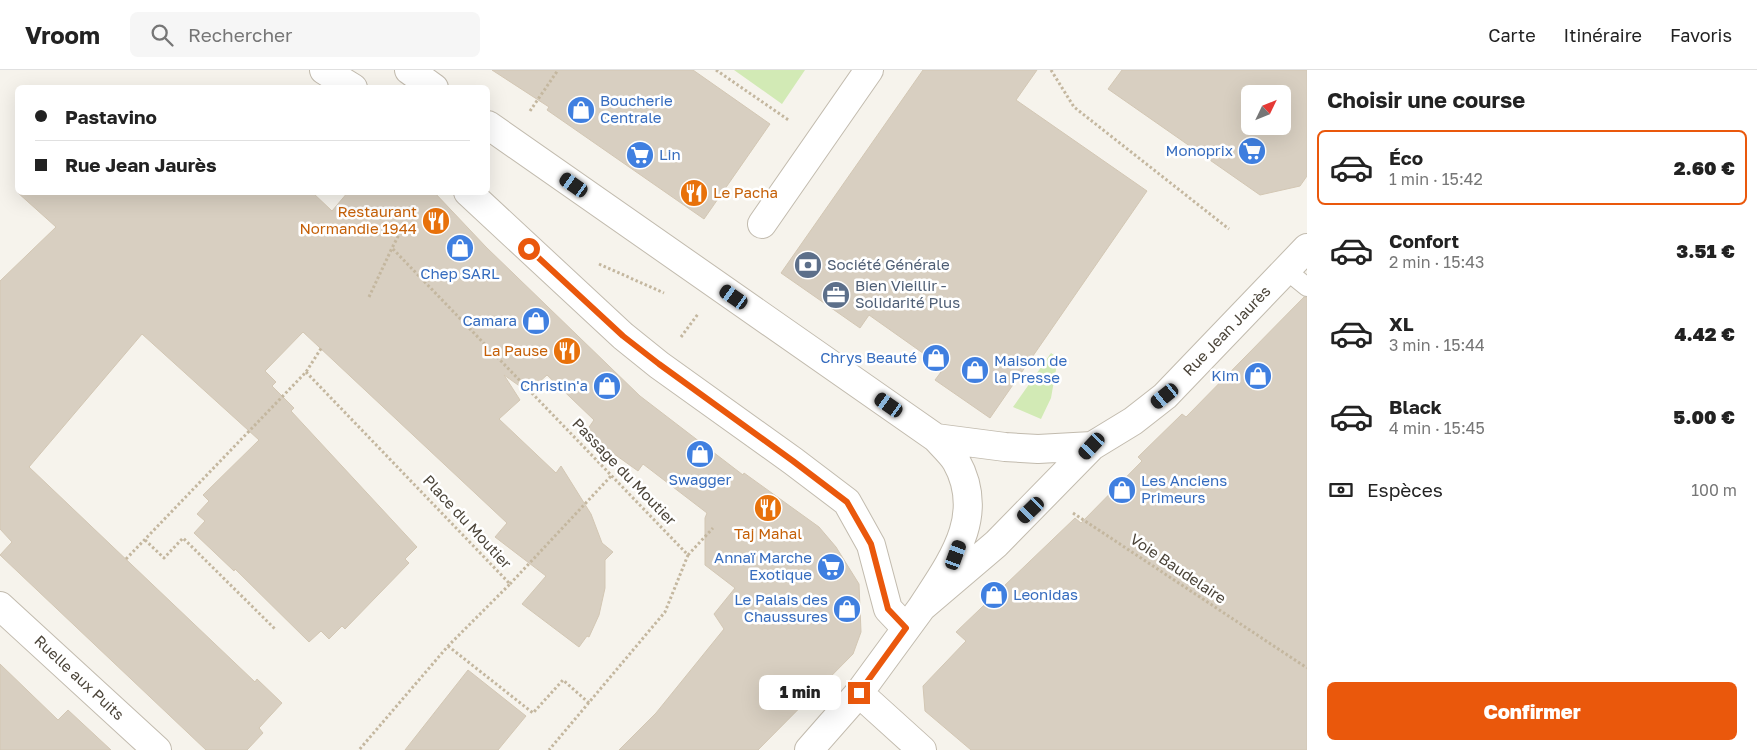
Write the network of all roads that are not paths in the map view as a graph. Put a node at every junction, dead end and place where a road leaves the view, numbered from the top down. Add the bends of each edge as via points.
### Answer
1 (324, 70) edge
2 (410, 70) edge
3 (869, 70) edge
4 (348, 85) edge
5 (430, 85) edge
6 (490, 126) edge
7 (471, 195) edge
8 (762, 224) dead end
9 (1307, 248) edge
10 (1286, 270) junction
11 (1307, 287) edge
12 (936, 438) junction
13 (1092, 446) junction
14 (0, 606) edge
15 (914, 617) junction
16 (859, 693) junction
17 (158, 750) edge
18 (808, 750) edge
19 (922, 750) edge

1 - 4 street
2 - 5 street
3 - 8 street
6 - 12 street
7 - 15 street via 659,364 847,502 871,544 888,609
9 - 10 street, Rue Jean Jaurès
10 - 11 lane
10 - 13 street, Rue Jean Jaurès via 1165,396 1133,421
12 - 13 street via 1014,448
12 - 15 street via 955,460 964,478 968,521 956,555
13 - 15 street, Rue Jean Jaurès via 996,544
14 - 17 street, Ruelle aux Puits
15 - 16 street, Rue Jean Jaurès
16 - 18 street, Rue Jean Jaurès
16 - 19 street

